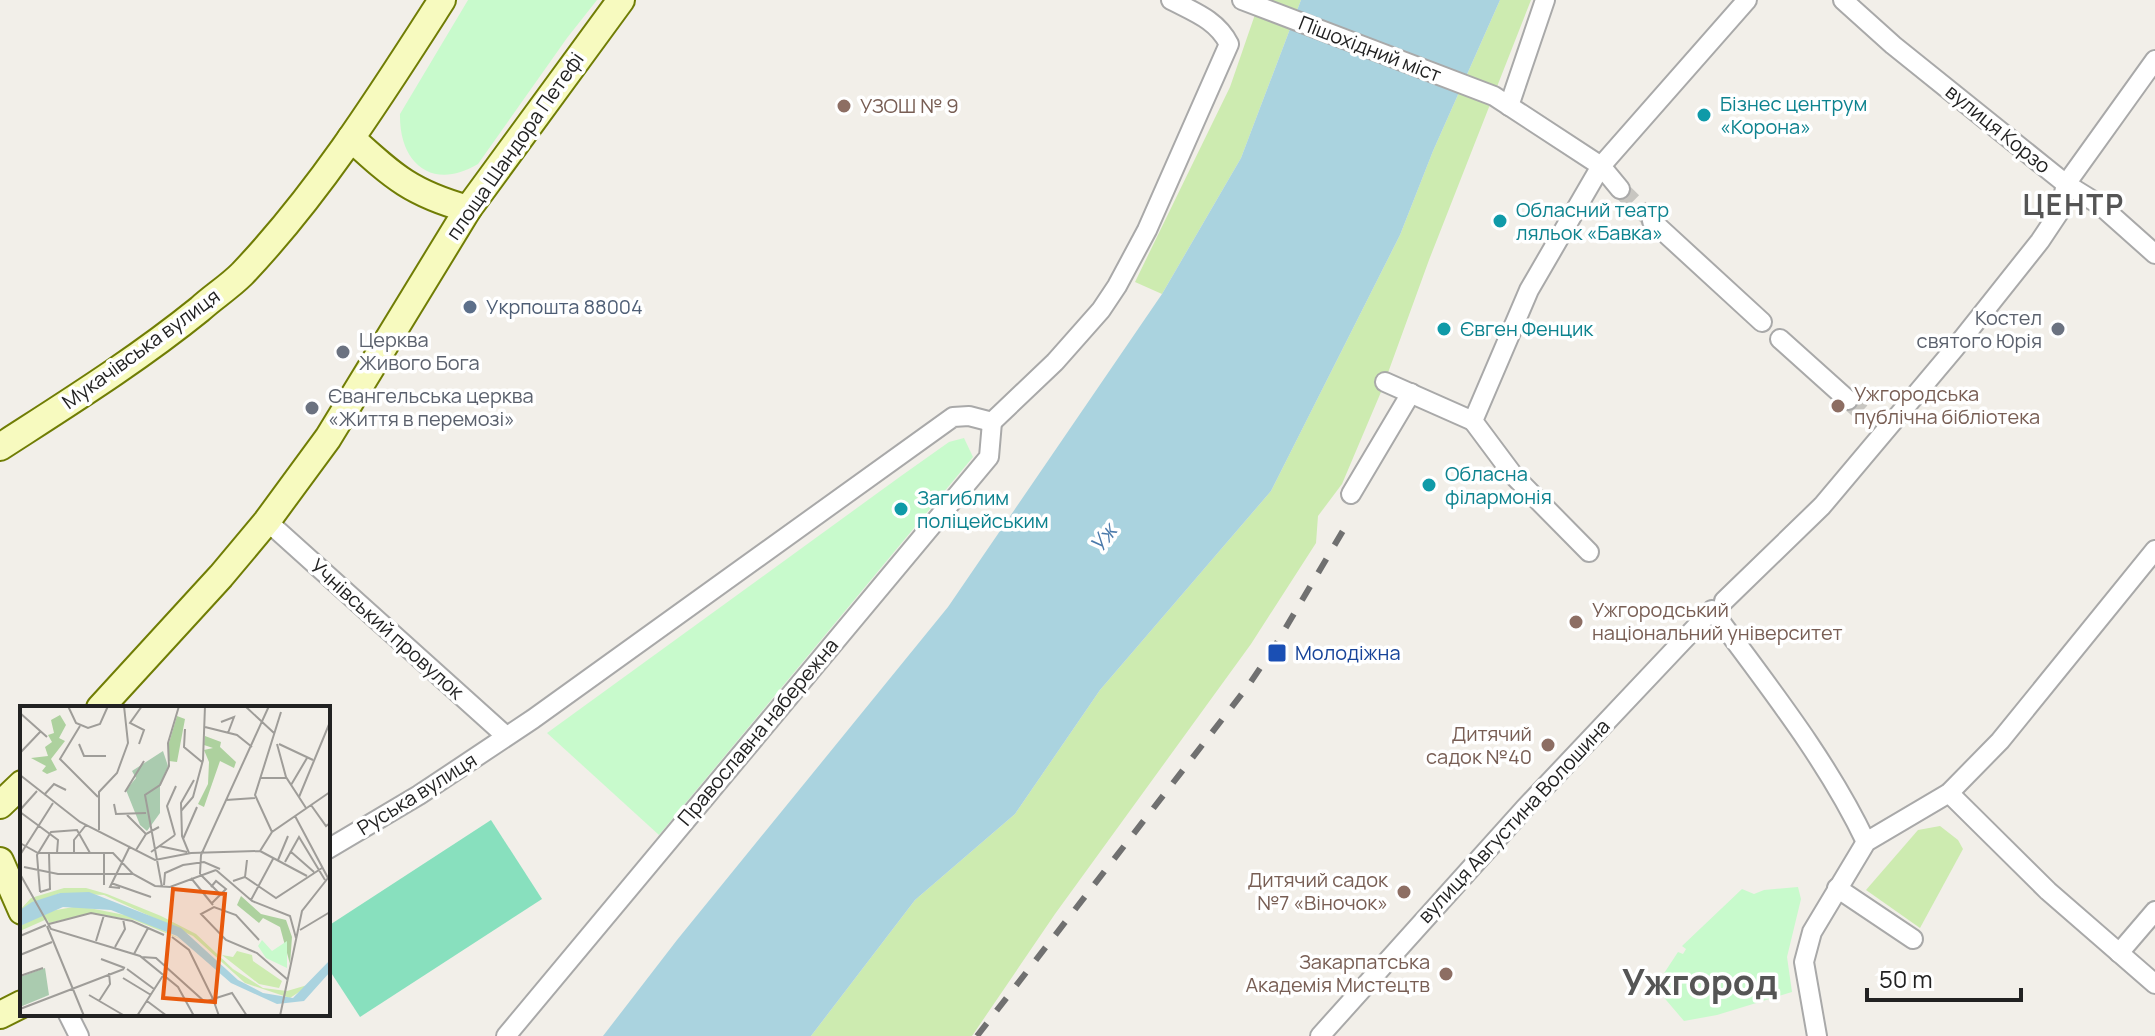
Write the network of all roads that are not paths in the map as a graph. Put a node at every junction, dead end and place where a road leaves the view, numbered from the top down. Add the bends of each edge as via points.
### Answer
1 (442, 0) edge
2 (621, 0) edge
3 (1171, 0) edge
4 (1545, 0) edge
5 (1747, 0) edge
6 (1843, 0) edge
7 (1244, 1) edge
8 (2155, 60) edge
9 (1501, 101) junction
10 (351, 138) junction
11 (1601, 166) junction
12 (2066, 184) junction
13 (1620, 189) tunnel mouth
14 (468, 209) junction
15 (1652, 221) tunnel mouth
16 (2155, 254) edge
17 (1762, 322) dead end
18 (1780, 339) dead end
19 (1385, 382) dead end
20 (1411, 393) junction
21 (1848, 400) tunnel mouth
22 (1870, 420) tunnel mouth
23 (1473, 421) junction
24 (992, 422) junction
25 (1885, 433) junction
26 (0, 447) edge
27 (1351, 494) dead end
28 (267, 521) junction
29 (2155, 550) edge
30 (1589, 552) dead end
31 (1718, 605) junction
32 (102, 706) edge
33 (506, 736) junction
34 (20, 786) edge
35 (1949, 793) junction
36 (0, 805) edge
37 (1866, 842) junction
38 (330, 848) edge
39 (0, 861) edge
40 (1837, 888) junction
41 (20, 906) edge
42 (2155, 911) edge
43 (1913, 939) dead end
44 (2119, 953) junction
45 (2155, 984) edge
46 (20, 1005) edge
47 (0, 1015) edge
48 (69, 1016) edge
49 (79, 1036) edge
50 (506, 1036) edge
51 (1320, 1036) edge
52 (1817, 1036) edge

1 - 10 main road
2 - 14 main road, площа Шандора Петефі
3 - 24 street via 1222,29 1229,44 1117,286 1055,362
4 - 9 street
5 - 11 street
6 - 12 street, вулиця Корзо
7 - 9 street, Пішохідний міст
8 - 12 street, вулиця Августина Волошина
9 - 11 street, Пішохідний міст
10 - 14 main road via 415,190
10 - 26 main road, Мукачівська вулиця via 240,276 168,334
11 - 13 street, Пішохідний міст
11 - 23 street via 1529,290
12 - 16 street, вулиця Корзо via 2100,205
12 - 25 street, вулиця Августина Волошина via 2060,211 2040,241
14 - 28 main road, площа Шандора Петефі via 328,438
15 - 17 street
18 - 21 street
19 - 20 street
20 - 23 street
20 - 27 street
22 - 25 street
23 - 30 street via 1514,476
24 - 33 street via 953,417
24 - 50 street, Православна набережна via 989,457
25 - 31 street, вулиця Августина Волошина via 1822,506
28 - 32 main road, площа Шандора Петефі
28 - 33 street, Учнівський провулок
29 - 35 street via 2000,741
31 - 37 street via 1847,801
31 - 51 street, вулиця Августина Волошина
33 - 38 street, Руська вулиця
34 - 36 main road
35 - 37 street
35 - 44 street
37 - 40 street
39 - 41 main road
40 - 43 street
40 - 52 street via 1812,932 1804,962
42 - 44 street
44 - 45 street
46 - 47 main road
48 - 49 street

